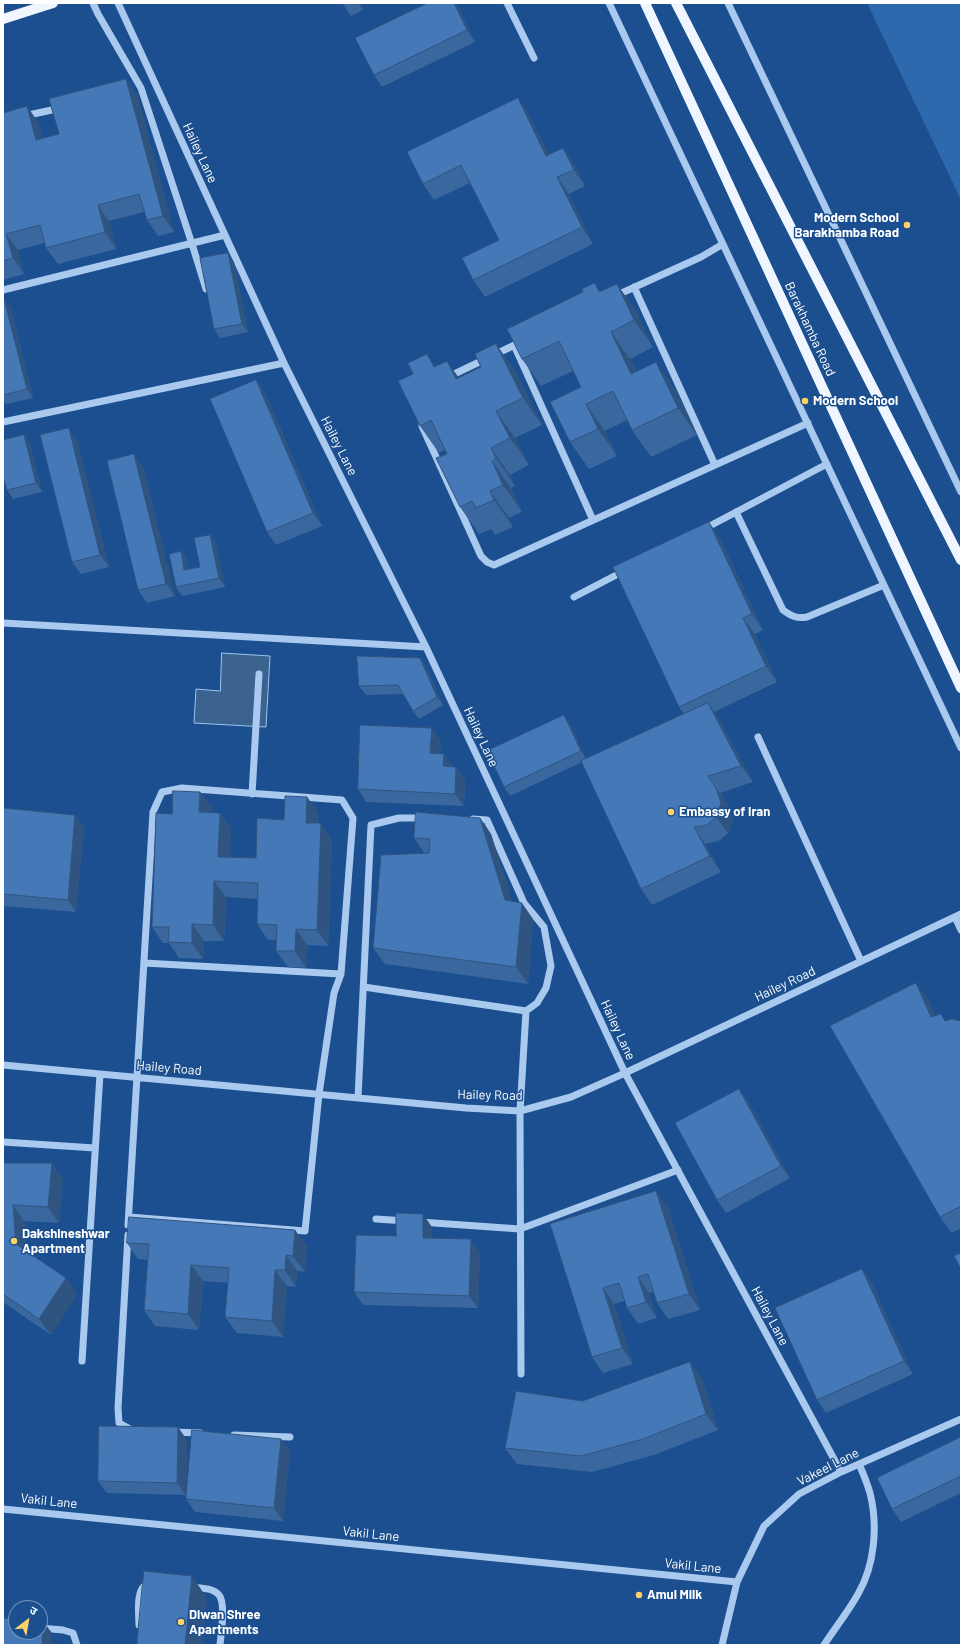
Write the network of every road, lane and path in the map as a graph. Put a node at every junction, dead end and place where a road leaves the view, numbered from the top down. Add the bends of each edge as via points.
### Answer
1 (53, 3) edge
2 (93, 3) edge
3 (118, 3) edge
4 (507, 3) edge
5 (610, 3) edge
6 (645, 3) edge
7 (676, 3) edge
8 (728, 3) edge
9 (3, 19) edge
10 (534, 58) dead end
11 (141, 88) junction
12 (133, 90) dead end
13 (72, 105) edge
14 (18, 118) edge
15 (225, 235) junction
16 (192, 244) junction
17 (723, 244) junction
18 (634, 287) junction
19 (206, 289) edge
20 (3, 290) edge
21 (606, 301) edge
22 (528, 338) edge
23 (514, 345) junction
24 (284, 363) junction
25 (439, 381) edge
26 (3, 422) edge
27 (420, 422) edge
28 (808, 423) junction
29 (827, 464) junction
30 (715, 465) junction
31 (961, 492) edge
32 (736, 512) junction
33 (593, 520) junction
34 (694, 534) edge
35 (961, 560) edge
36 (631, 568) edge
37 (884, 584) junction
38 (574, 597) dead end
39 (3, 622) edge
40 (426, 647) junction
41 (258, 674) dead end
42 (961, 688) edge
43 (758, 737) dead end
44 (961, 748) edge
45 (252, 794) junction
46 (436, 818) edge
47 (465, 819) edge
48 (958, 915) edge
49 (961, 930) edge
50 (861, 961) junction
51 (144, 963) junction
52 (341, 974) junction
53 (364, 988) junction
54 (526, 1011) junction
55 (3, 1065) edge
56 (625, 1073) junction
57 (100, 1074) junction
58 (137, 1077) junction
59 (319, 1094) junction
60 (358, 1098) junction
61 (520, 1110) junction
62 (3, 1142) edge
63 (95, 1148) junction
64 (678, 1170) junction
65 (129, 1217) junction
66 (376, 1219) dead end
67 (520, 1229) junction
68 (82, 1360) dead end
69 (521, 1374) dead end
70 (961, 1419) edge
71 (138, 1430) edge
72 (162, 1431) edge
73 (210, 1434) edge
74 (226, 1434) edge
75 (290, 1437) dead end
76 (859, 1464) junction
77 (841, 1472) junction
78 (3, 1509) edge
79 (737, 1582) junction
80 (159, 1583) edge
81 (181, 1586) edge
82 (48, 1629) edge
83 (139, 1630) edge
84 (77, 1645) edge
85 (220, 1645) edge
86 (722, 1645) edge
87 (824, 1645) edge

1 - 9 main road
2 - 11 street
3 - 15 street, Hailey Lane
4 - 10 street
5 - 17 street
6 - 42 main road, Barakhamba Road
7 - 35 main road
8 - 31 street
11 - 12 street
11 - 16 street
13 - 14 street
15 - 16 street
15 - 24 street, Hailey Lane
16 - 19 street
16 - 20 street
17 - 18 street via 701,257
17 - 28 street
18 - 21 street
18 - 30 street
22 - 23 street
23 - 25 street
23 - 33 street
24 - 26 street
24 - 40 street, Hailey Lane
27 - 33 street via 481,556 487,562 494,565
28 - 29 street
28 - 30 street
29 - 32 street
29 - 37 street
30 - 33 street
32 - 34 street
32 - 37 street via 783,610 792,616 807,617
36 - 38 street
37 - 44 street
39 - 40 street
40 - 56 street, Hailey Lane
41 - 45 street
43 - 50 street
45 - 51 street via 182,788 162,792 153,812
45 - 52 street via 342,800 353,818
46 - 53 street via 399,818 371,825
47 - 54 street via 487,820 524,903 544,927 551,966 546,988 537,1003
48 - 49 street
48 - 50 street, Hailey Road
50 - 56 street, Hailey Road
51 - 52 street
51 - 58 street
52 - 59 street via 334,993
53 - 54 street
53 - 60 street
54 - 61 street
55 - 57 street, Hailey Road
56 - 61 street, Hailey Road via 571,1097
56 - 64 street, Hailey Lane
57 - 58 street, Hailey Road
57 - 63 street
58 - 59 street, Hailey Road
58 - 65 street
59 - 60 street, Hailey Road
59 - 65 street via 305,1231
60 - 61 street, Hailey Road
61 - 67 street
62 - 63 street
63 - 68 street
64 - 67 street
64 - 77 street, Hailey Lane
65 - 71 street via 118,1408 119,1423 130,1430
66 - 67 street
67 - 69 street
70 - 76 street, Vakeel Lane
72 - 73 street
74 - 75 street
76 - 77 street, Vakeel Lane
76 - 87 street via 870,1493 874,1526 872,1552 867,1574 858,1594
77 - 79 street, Vakeel Lane via 799,1494 764,1526
78 - 79 street, Vakil Lane
79 - 86 street, Vakeel Lane
80 - 83 street via 145,1584 140,1591
81 - 85 street via 210,1590 220,1595 223,1604
82 - 84 street via 73,1633

